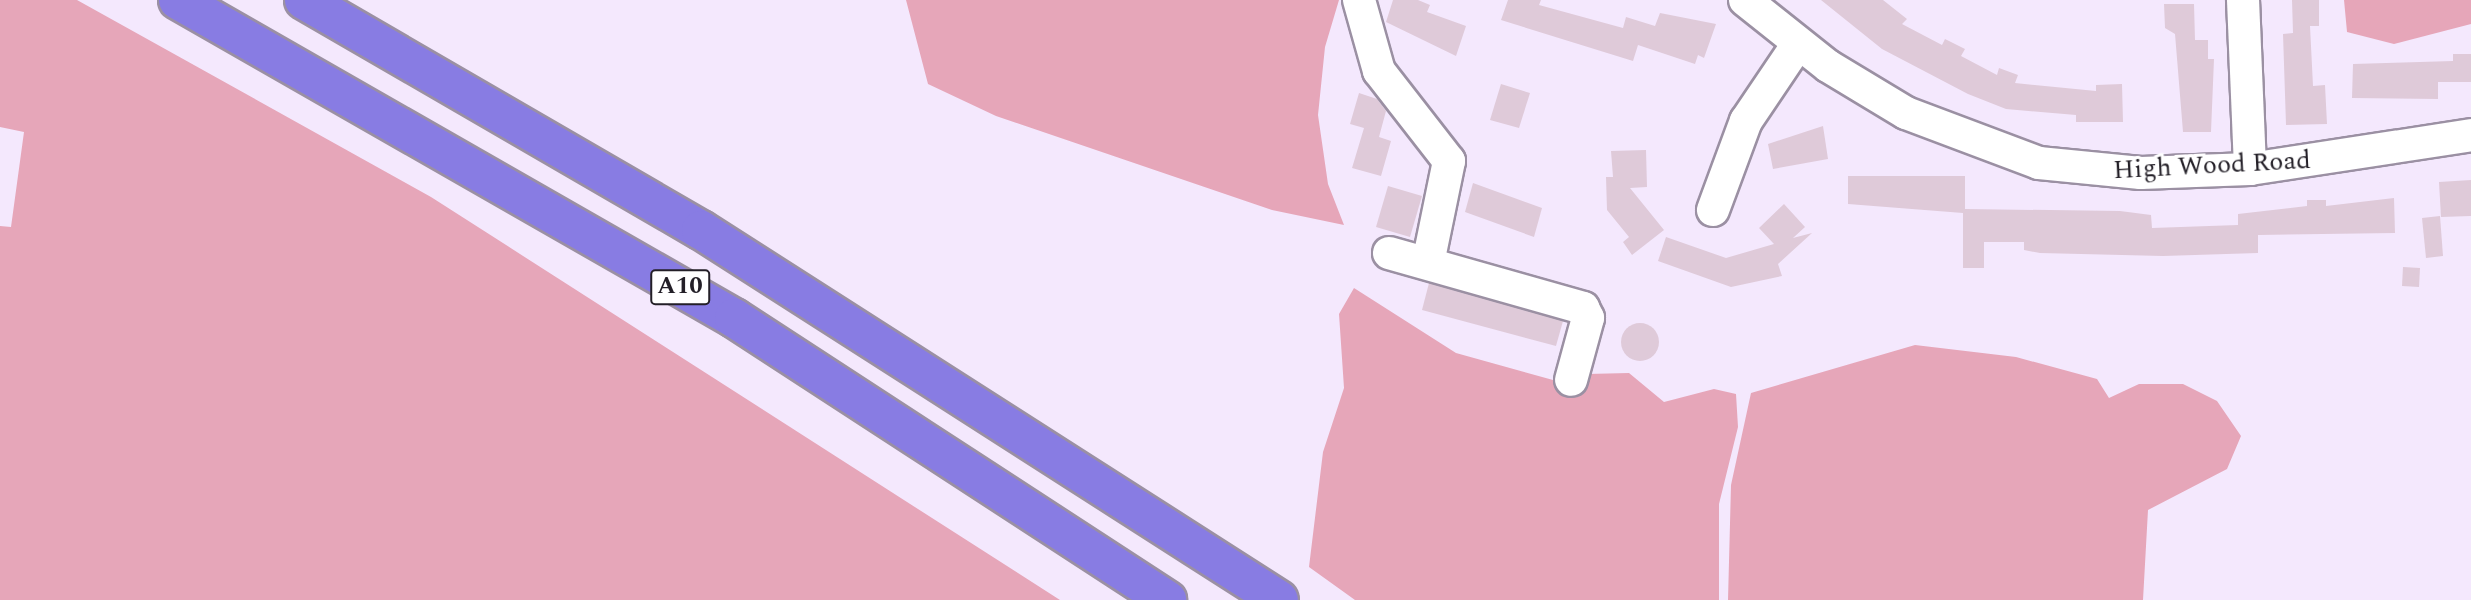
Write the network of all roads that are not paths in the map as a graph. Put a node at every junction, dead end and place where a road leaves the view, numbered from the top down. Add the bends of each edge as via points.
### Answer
1 (178, 0) edge
2 (304, 0) edge
3 (1359, 0) edge
4 (1745, 0) edge
5 (2243, 0) edge
6 (1798, 44) junction
7 (2471, 135) edge
8 (2250, 169) junction
9 (1713, 210) dead end
10 (1389, 253) dead end
11 (1428, 263) junction
12 (1571, 380) dead end
13 (1167, 600) edge
14 (1279, 600) edge

1 - 13 highway, A10 via 734,318
2 - 14 highway, A10 via 734,250
3 - 11 street via 1378,71 1449,161
4 - 6 street, High Wood Road
5 - 8 street
6 - 8 street, High Wood Road via 1906,113 2015,158 2113,172
6 - 9 street via 1746,121
7 - 8 street, High Wood Road
10 - 11 street
11 - 12 street via 1583,308 1588,318

